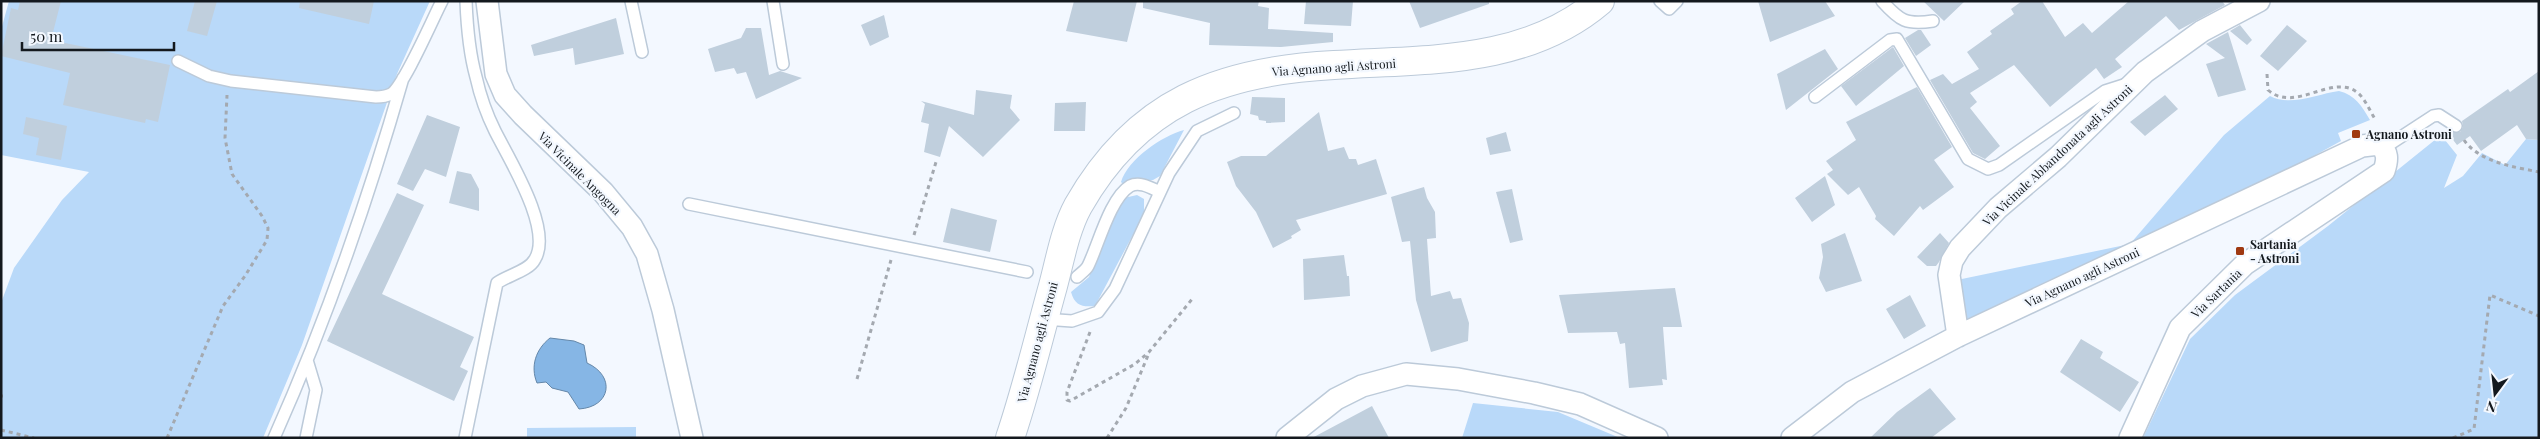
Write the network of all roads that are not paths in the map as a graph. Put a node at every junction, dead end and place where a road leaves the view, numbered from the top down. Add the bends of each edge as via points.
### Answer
1 (442, 1) edge
2 (466, 1) edge
3 (487, 1) edge
4 (631, 1) edge
5 (773, 1) edge
6 (1600, 1) edge
7 (1660, 1) edge
8 (1677, 1) edge
9 (1882, 1) edge
10 (2259, 1) edge
11 (1933, 21) dead end
12 (642, 52) dead end
13 (178, 61) dead end
14 (783, 64) dead end
15 (403, 78) junction
16 (2136, 82) junction
17 (1815, 97) dead end
18 (1234, 113) dead end
19 (2456, 126) dead end
20 (2384, 148) junction
21 (1160, 192) junction
22 (689, 204) dead end
23 (1027, 272) dead end
24 (1077, 277) dead end
25 (1044, 319) junction
26 (1958, 336) junction
27 (307, 360) junction
28 (274, 438) edge
29 (306, 438) edge
30 (465, 438) edge
31 (692, 438) edge
32 (1010, 438) edge
33 (1287, 438) edge
34 (1656, 438) edge
35 (1792, 438) edge
36 (2130, 438) edge

1 - 15 lane
2 - 30 lane via 467,33 476,78 494,129 532,206 540,241 536,258 530,264 497,283
3 - 31 street, Via Vicinale Angogna via 496,74 505,95 603,192 632,227 647,254
4 - 12 lane
5 - 14 lane
6 - 25 street, Via Agnano agli Astroni via 1555,31 1512,48 1436,60 1332,65 1252,74 1221,82 1188,98 1142,126 1116,151 1094,180 1077,208 1067,235
7 - 8 lane via 1669,9
9 - 11 lane via 1899,19 1916,24
10 - 16 street, Via Vicinale Abbandonata agli Astroni via 2202,31
13 - 15 lane via 209,76 231,81 376,98 392,94
15 - 27 lane via 378,165
16 - 17 lane via 2105,91 2000,165 1988,169 1968,159 1897,39 1890,40
16 - 26 street, Via Vicinale Abbandonata agli Astroni via 2058,157 1998,208 1960,248 1952,261 1949,275
18 - 21 lane via 1197,131
19 - 20 lane via 2439,115 2433,116
20 - 26 street, Via Agnano agli Astroni via 2379,144 2362,146
20 - 36 street, Via Sartania via 2387,162 2384,171 2245,264 2180,328
21 - 24 lane via 1145,184 1131,186 1122,193 1101,230 1087,268
21 - 25 lane via 1115,290 1098,312 1072,321
22 - 23 lane
25 - 32 street, Via Agnano agli Astroni
26 - 35 street, Via Agnano agli Astroni via 1852,392
27 - 28 lane
27 - 29 lane via 316,390
33 - 34 street via 1336,399 1362,386 1406,374 1458,379 1580,404

